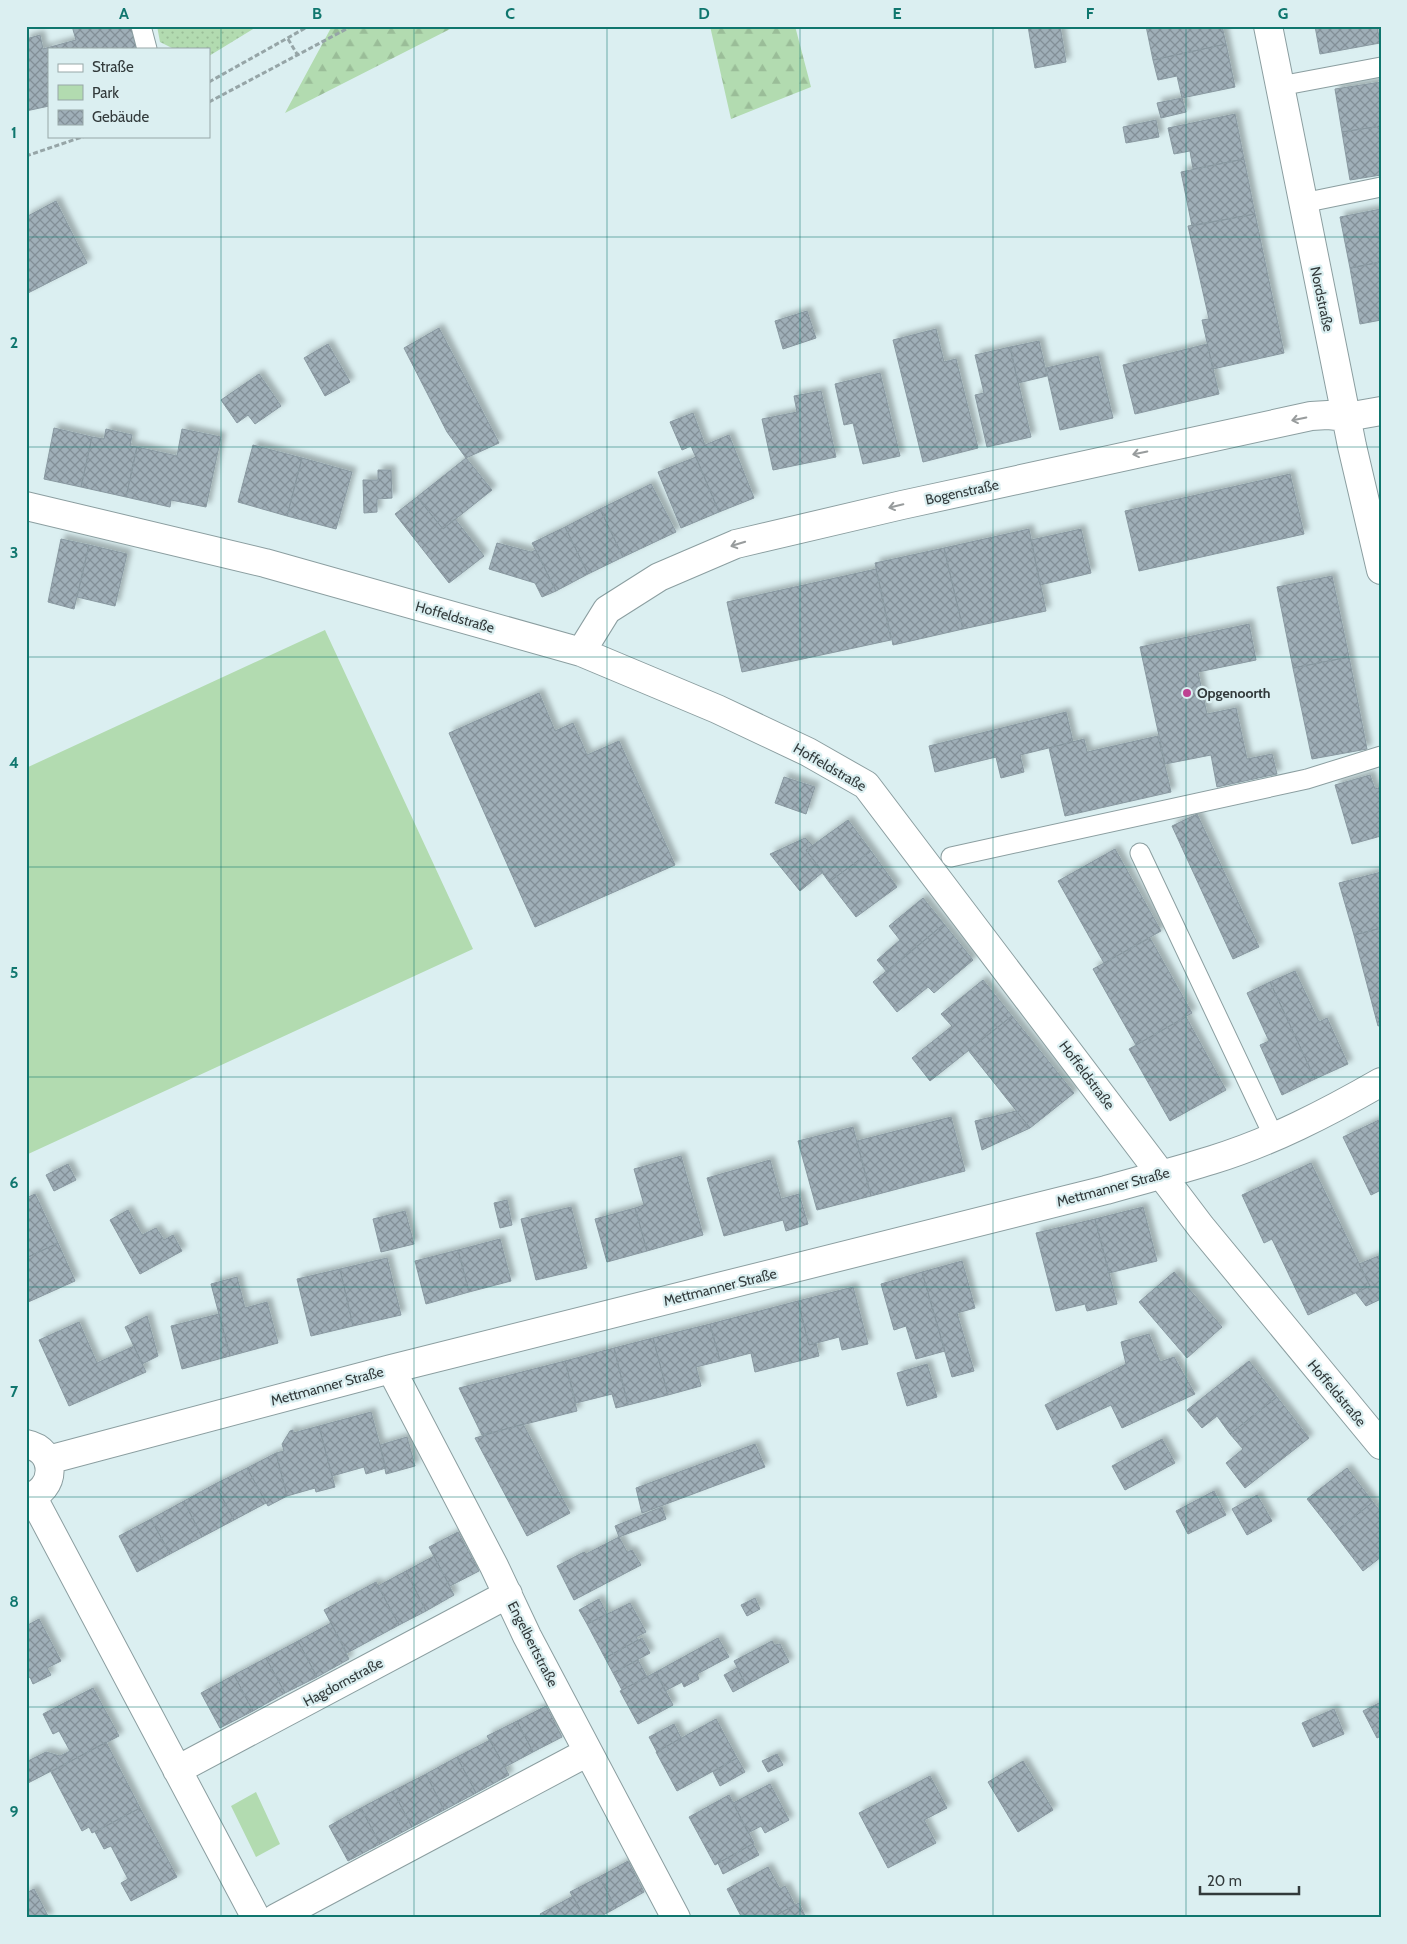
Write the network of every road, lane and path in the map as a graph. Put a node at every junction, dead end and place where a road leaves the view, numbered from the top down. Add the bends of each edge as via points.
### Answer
1 (141, 26) edge
2 (308, 26) edge
3 (352, 26) edge
4 (1268, 26) edge
5 (346, 28) edge
6 (288, 39) junction
7 (147, 48) edge
8 (298, 54) junction
9 (1381, 67) edge
10 (210, 81) edge
11 (1280, 86) junction
12 (210, 101) edge
13 (79, 138) edge
14 (26, 156) edge
15 (1381, 187) edge
16 (1303, 204) junction
17 (1381, 411) edge
18 (1347, 417) junction
19 (26, 506) edge
20 (1381, 570) edge
21 (581, 652) junction
22 (1381, 756) edge
23 (1140, 853) dead end
24 (951, 857) dead end
25 (1381, 1082) edge
26 (1274, 1136) junction
27 (1162, 1174) junction
28 (391, 1369) junction
29 (26, 1444) edge
30 (1381, 1445) edge
31 (48, 1460) junction
32 (29, 1497) edge
33 (508, 1594) junction
34 (588, 1752) junction
35 (177, 1770) junction
36 (667, 1915) edge
37 (255, 1916) edge

1 - 7 lane
2 - 6 path
3 - 5 path
4 - 11 street, Nordstraße
5 - 8 path
6 - 8 path
6 - 10 path
8 - 12 path
9 - 11 lane
11 - 16 street, Nordstraße
13 - 14 path
15 - 16 lane
16 - 18 street, Nordstraße
17 - 18 street, Bogenstraße
18 - 20 street, Nordstraße
18 -> 21 street, Bogenstraße via 1311,416 736,544 659,577 607,610
19 - 21 street, Hoffeldstraße via 265,563
21 - 27 street, Hoffeldstraße via 717,709 808,752 866,785
22 - 24 lane via 1308,779
23 - 26 lane
25 - 26 street, Mettmanner Straße via 1327,1113
26 - 27 street, Mettmanner Straße via 1213,1160
27 - 28 street, Mettmanner Straße
27 - 30 street, Hoffeldstraße via 1201,1227
28 - 31 street, Mettmanner Straße
28 - 33 street, Engelbertstraße
29 - 31 street via 38,1448
31 - 32 street via 49,1477 40,1492
32 - 35 street
33 - 34 street, Engelbertstraße
33 - 35 street, Hagdornstraße
34 - 36 street, Engelbertstraße
34 - 37 street
35 - 37 street

